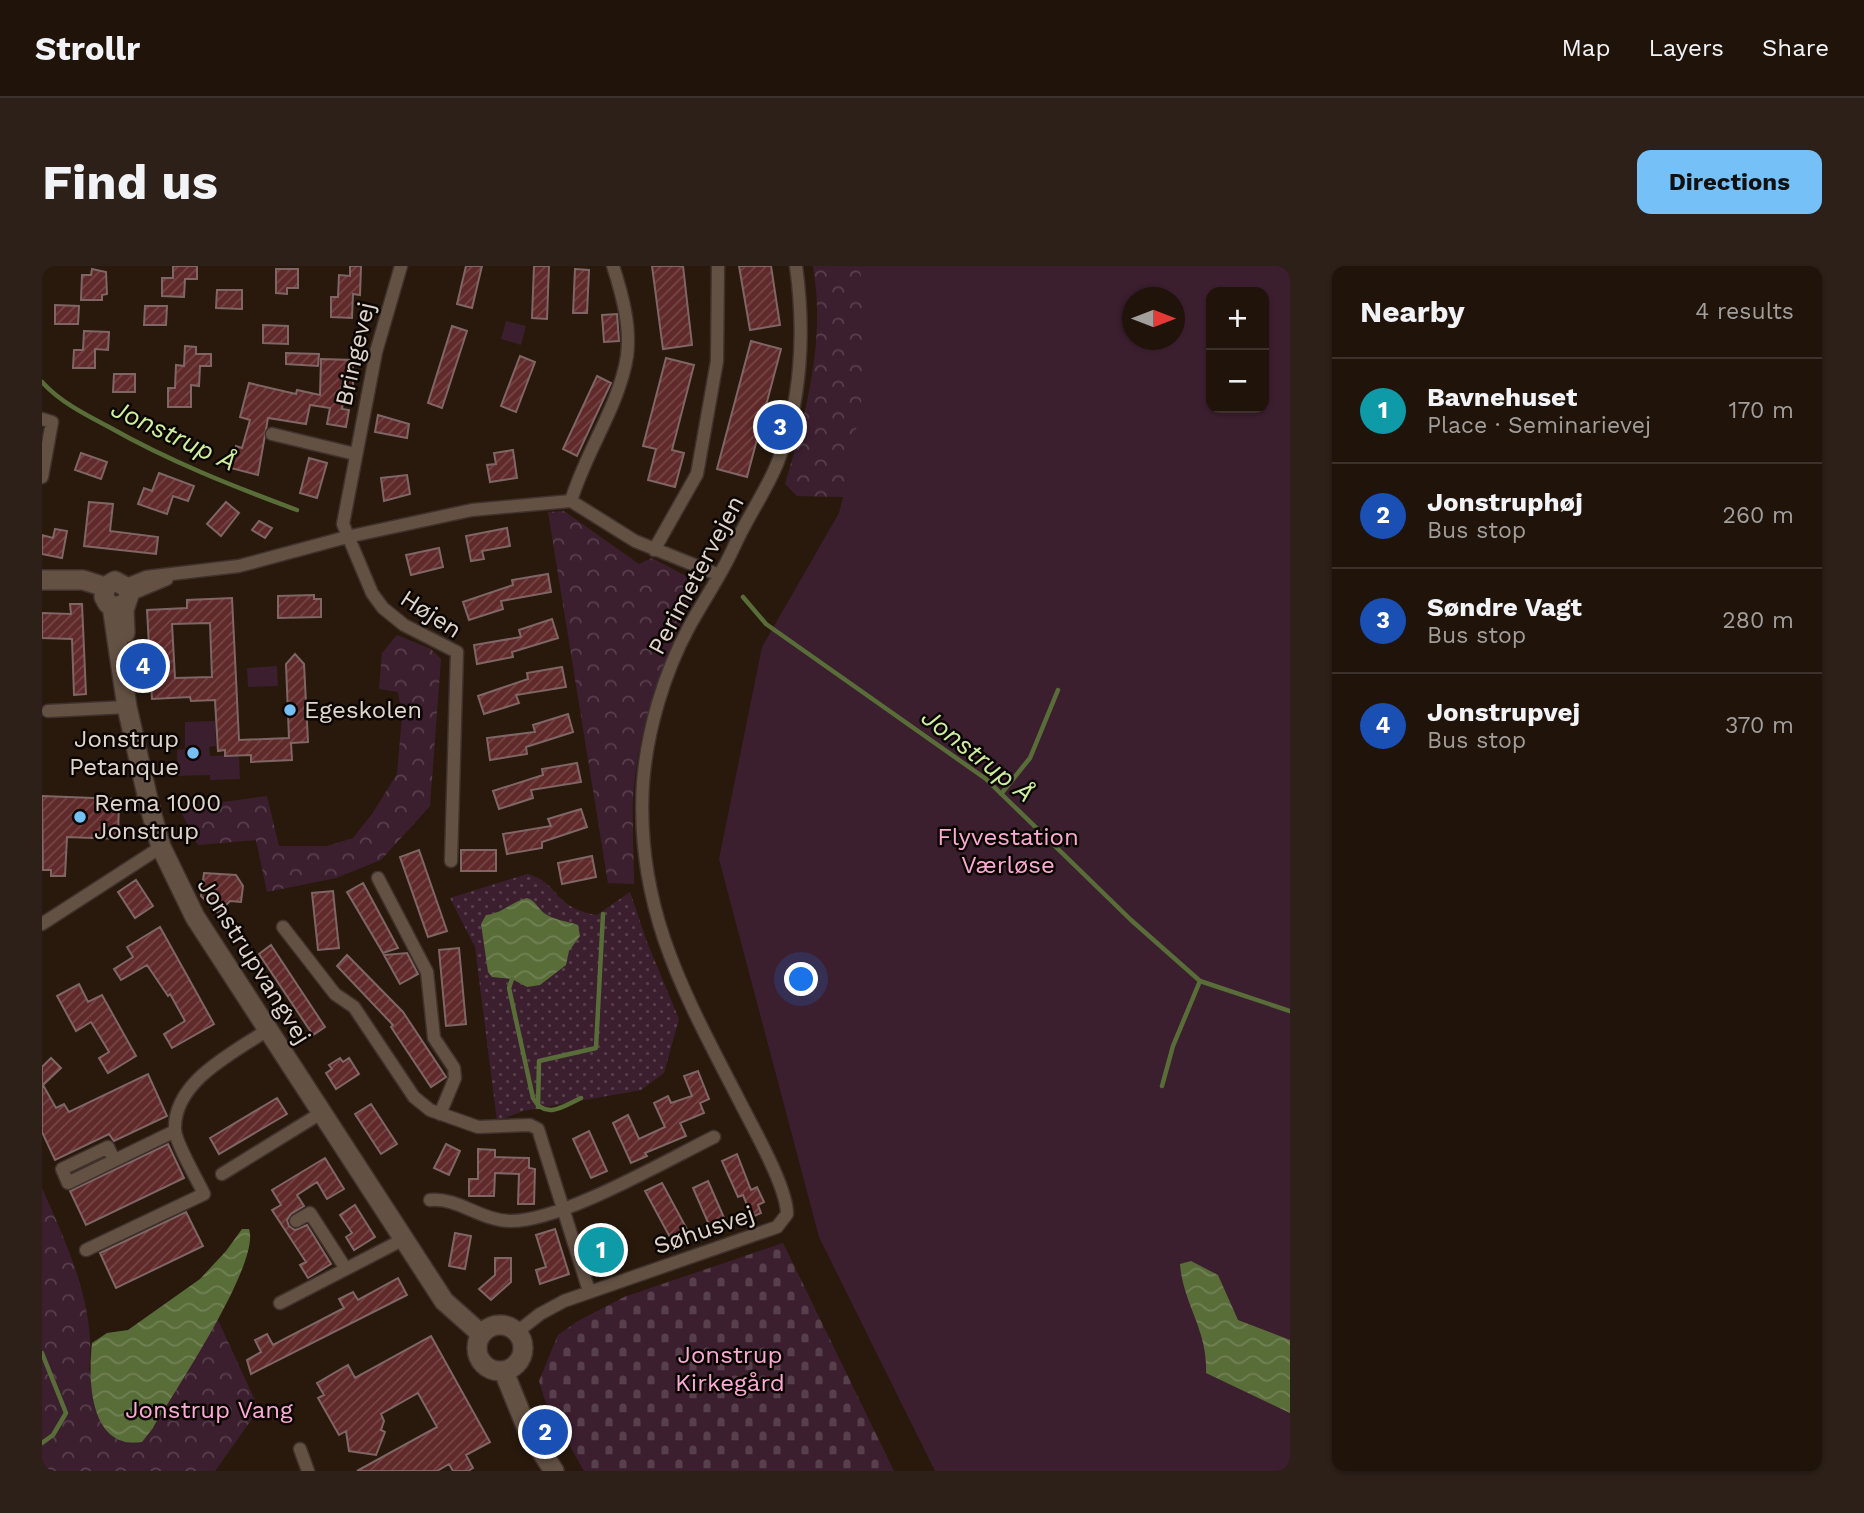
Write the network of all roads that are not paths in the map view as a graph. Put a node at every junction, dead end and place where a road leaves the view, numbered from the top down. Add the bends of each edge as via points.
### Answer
1 (401, 266) edge
2 (613, 266) edge
3 (718, 266) edge
4 (796, 266) edge
5 (42, 419) edge
6 (272, 434) dead end
7 (355, 454) junction
8 (42, 477) edge
9 (571, 500) junction
10 (347, 537) junction
11 (654, 550) junction
12 (719, 575) junction
13 (51, 581) edge
14 (117, 596) junction
15 (127, 707) junction
16 (48, 712) dead end
17 (161, 847) junction
18 (451, 861) dead end
19 (378, 878) dead end
20 (42, 924) edge
21 (283, 927) dead end
22 (267, 1030) junction
23 (321, 1113) junction
24 (440, 1114) junction
25 (175, 1130) junction
26 (714, 1138) dead end
27 (114, 1160) dead end
28 (222, 1174) dead end
29 (430, 1200) dead end
30 (564, 1209) junction
31 (787, 1214) joint
32 (296, 1221) dead end
33 (404, 1240) junction
34 (86, 1250) dead end
35 (346, 1269) junction
36 (589, 1291) junction
37 (280, 1303) dead end
38 (517, 1332) junction
39 (481, 1334) junction
40 (504, 1372) junction
41 (300, 1449) dead end
42 (307, 1471) edge
43 (554, 1471) edge

1 - 7 street, Bringevej via 376,352
2 - 9 street via 627,327 627,356
3 - 11 street via 718,361 697,474
4 - 12 street, Perimetervejen via 801,345 790,420 769,482
5 - 8 street via 52,422
6 - 7 street
7 - 10 street, Bringevej via 343,524
9 - 10 street via 472,510
9 - 11 street
10 - 14 street via 239,565 173,576
10 - 18 street, Højen via 383,608 404,625 457,652
11 - 12 street
12 - 31 street, Perimetervejen via 665,680 652,730 643,781 648,881 663,943 752,1127 784,1197
13 - 14 street via 83,580
14 - 15 street, Jonstrupvangvej
15 - 16 street
15 - 17 street, Jonstrupvangvej
17 - 20 street
17 - 22 street, Jonstrupvangvej via 195,917
19 - 24 street via 427,972 434,1038 454,1069 456,1078
21 - 24 street via 335,994 354,1007 414,1097
22 - 23 street, Jonstrupvangvej
22 - 25 street via 188,1090
23 - 28 street
23 - 33 street, Jonstrupvangvej
24 - 30 street via 478,1127 535,1126
25 - 27 street
25 - 34 street via 204,1194
26 - 30 street
29 - 30 street via 444,1198 482,1217 499,1220 527,1219
30 - 36 street
31 - 36 street, Søhusvej via 777,1227
32 - 35 street via 310,1213
33 - 35 street
33 - 39 street, Jonstrupvangvej via 444,1301
35 - 37 street
36 - 38 street, Søhusvej via 540,1314
38 - 39 street via 498,1325
38 - 40 street via 522,1356
39 - 40 street via 476,1352 482,1364
40 - 43 street via 528,1430
41 - 42 street

